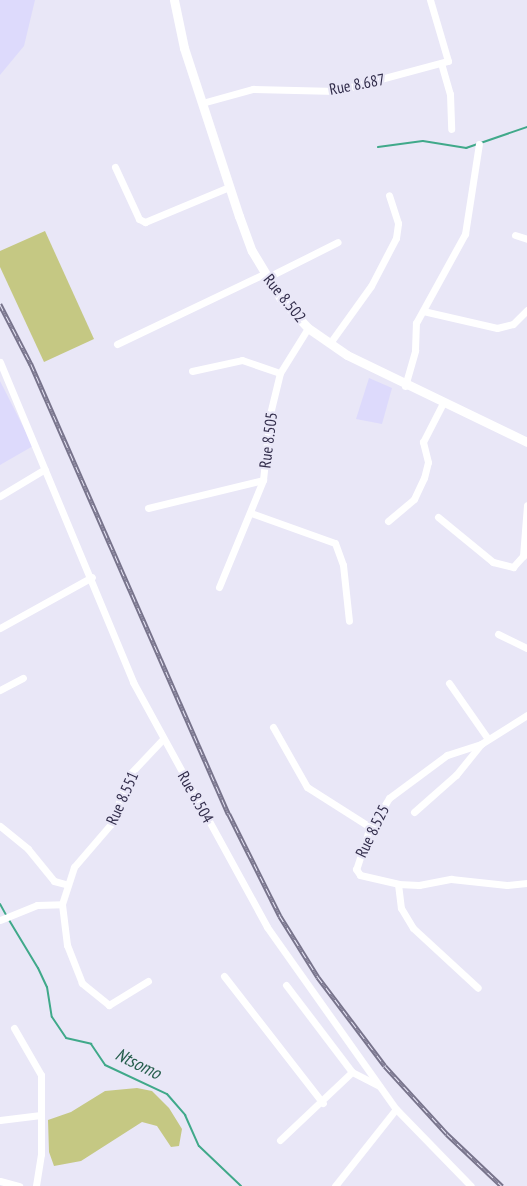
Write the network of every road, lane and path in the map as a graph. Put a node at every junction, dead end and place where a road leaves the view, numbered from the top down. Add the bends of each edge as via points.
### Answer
1 (174, 0) edge
2 (430, 0) edge
3 (441, 63) junction
4 (202, 103) junction
5 (451, 129) dead end
6 (479, 144) dead end
7 (115, 166) dead end
8 (229, 187) junction
9 (389, 195) dead end
10 (515, 235) dead end
11 (527, 239) edge
12 (338, 242) dead end
13 (265, 276) junction
14 (527, 309) edge
15 (423, 311) junction
16 (308, 328) junction
17 (330, 343) junction
18 (117, 344) dead end
19 (0, 362) edge
20 (192, 371) dead end
21 (280, 373) junction
22 (405, 386) junction
23 (443, 403) junction
24 (527, 442) edge
25 (45, 469) junction
26 (263, 480) junction
27 (0, 496) edge
28 (527, 505) edge
29 (148, 508) dead end
30 (251, 513) junction
31 (438, 517) dead end
32 (388, 521) dead end
33 (92, 577) junction
34 (219, 587) dead end
35 (350, 621) dead end
36 (0, 628) edge
37 (498, 634) dead end
38 (527, 648) edge
39 (22, 678) dead end
40 (449, 683) dead end
41 (0, 690) edge
42 (526, 716) edge
43 (273, 727) dead end
44 (488, 739) junction
45 (162, 740) junction
46 (481, 744) junction
47 (414, 812) dead end
48 (0, 826) edge
49 (370, 827) junction
50 (527, 883) edge
51 (65, 884) junction
52 (398, 884) junction
53 (62, 904) junction
54 (0, 920) edge
55 (224, 976) dead end
56 (148, 981) dead end
57 (286, 985) dead end
58 (478, 988) dead end
59 (14, 1029) dead end
60 (352, 1072) junction
61 (379, 1086) junction
62 (323, 1103) junction
63 (396, 1109) junction
64 (39, 1115) junction
65 (0, 1120) edge
66 (280, 1140) dead end
67 (0, 1181) edge
68 (19, 1186) edge
69 (36, 1186) edge
70 (335, 1186) edge
71 (471, 1186) edge

1 - 4 main road, Rue 8.502
2 - 3 street via 448,61
3 - 4 street, Rue 8.687 via 336,91 253,89
3 - 5 street via 450,94
4 - 8 main road, Rue 8.502
6 - 15 street via 465,234
7 - 8 street via 139,219 145,222
8 - 13 main road, Rue 8.502
9 - 17 street via 398,232 371,286
10 - 11 street
12 - 13 street
13 - 16 main road, Rue 8.502
13 - 18 street
14 - 15 street via 513,324 497,328
15 - 22 street via 416,323 415,350
16 - 17 main road, Rue 8.502
16 - 21 street, Rue 8.505
17 - 22 main road, Rue 8.502
19 - 25 street, Rue 8.504
20 - 21 street via 242,360
21 - 26 street, Rue 8.505 via 270,414
22 - 23 main road, Rue 8.502
23 - 24 main road, Rue 8.502
23 - 32 street via 423,442 428,462 424,478 414,499
25 - 27 street
25 - 33 street, Rue 8.504
26 - 29 street, Rue 8.505
26 - 30 street
28 - 31 street via 523,556 513,567 493,562
30 - 34 street
30 - 35 street via 335,543 340,553
33 - 36 street
33 - 45 street, Rue 8.504 via 133,682
37 - 38 street
39 - 41 street
40 - 44 street
42 - 44 street
43 - 49 street via 290,764 307,787
44 - 46 street
45 - 51 street, Rue 8.551 via 129,775 107,831 84,851
45 - 61 street, Rue 8.504 via 267,927
46 - 47 street via 456,775
46 - 49 street, Rue 8.525 via 447,755 416,775 388,798
48 - 51 street via 28,849 54,881
49 - 52 street, Rue 8.525 via 356,869 360,875
50 - 52 street, Rue 8.525 via 507,885 451,879
51 - 53 street, Rue 8.551
52 - 58 street via 401,908 413,928
53 - 54 street via 37,905
53 - 56 street, Rue 8.551 via 67,945 82,983 109,1005
55 - 62 street
57 - 60 street
59 - 64 street via 41,1075
60 - 61 street
60 - 62 street
61 - 63 street, Rue 8.504
62 - 66 street
63 - 70 street
63 - 71 street, Rue 8.504
64 - 65 street
64 - 69 street via 41,1154
67 - 68 street

